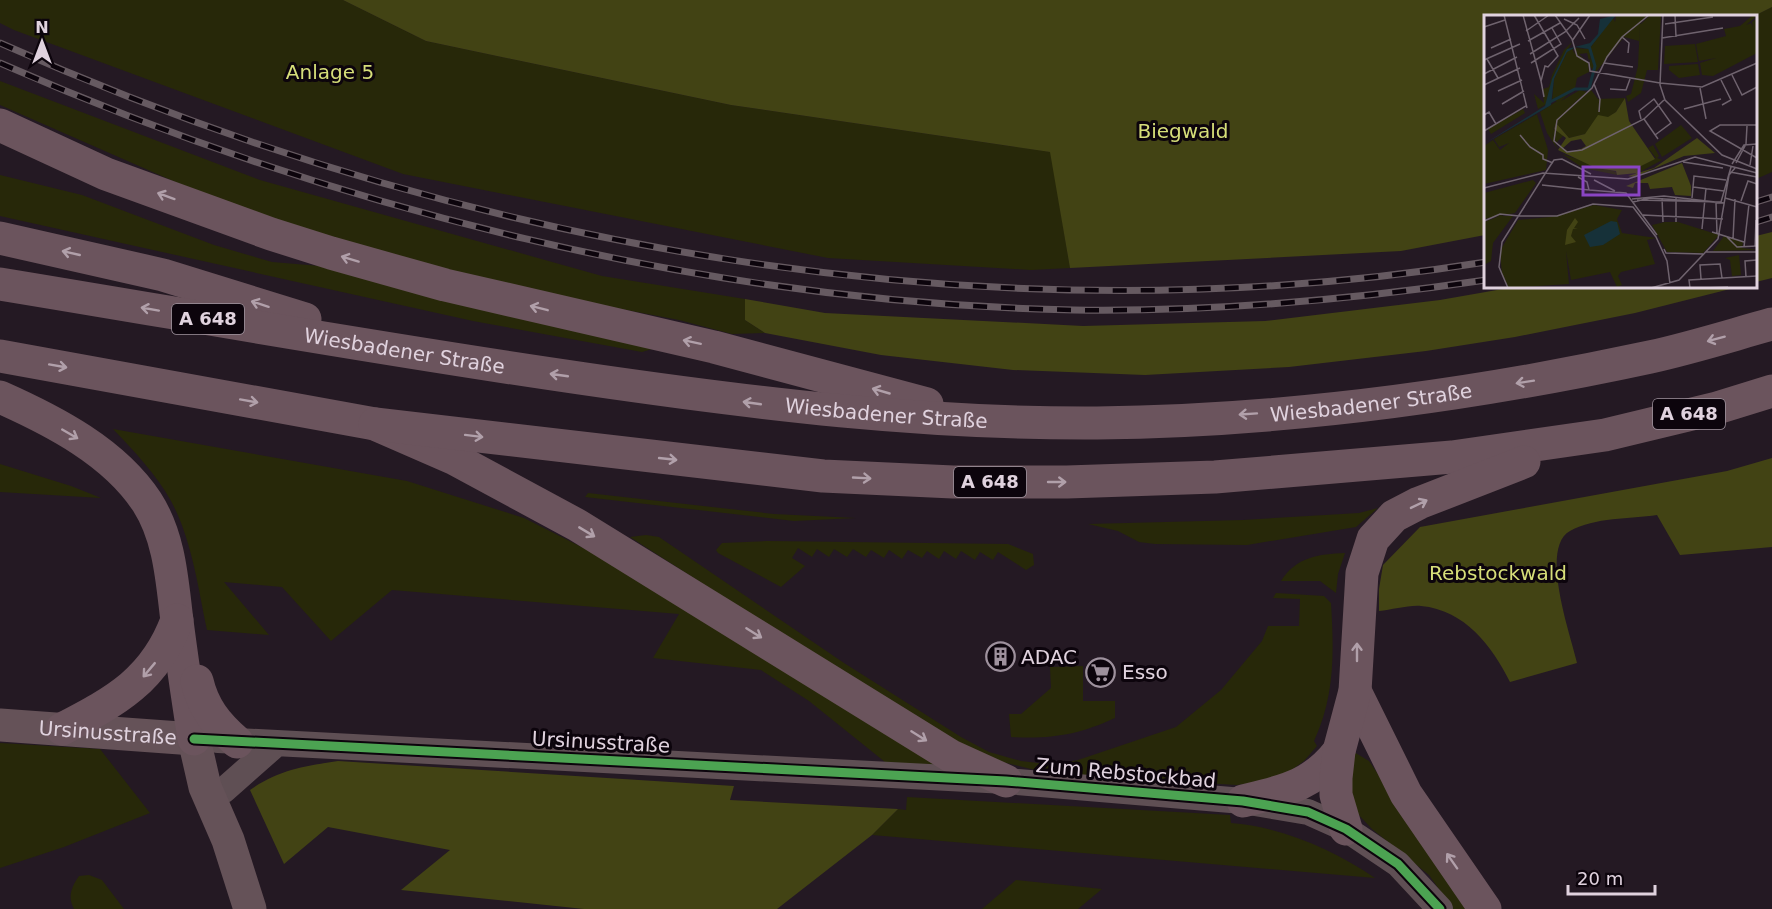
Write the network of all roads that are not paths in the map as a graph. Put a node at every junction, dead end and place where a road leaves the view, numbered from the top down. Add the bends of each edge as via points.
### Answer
1 (0, 125) edge
2 (0, 238) edge
3 (0, 284) edge
4 (1772, 324) edge
5 (415, 354) junction
6 (0, 356) edge
7 (1772, 390) edge
8 (0, 398) edge
9 (998, 421) junction
10 (375, 423) junction
11 (1605, 435) junction
12 (175, 604) junction
13 (1355, 691) junction
14 (0, 725) edge
15 (62, 729) junction
16 (194, 739) junction
17 (237, 742) junction
18 (276, 744) junction
19 (1339, 751) junction
20 (1006, 781) junction
21 (224, 790) junction
22 (1243, 801) junction
23 (1346, 829) junction
24 (228, 840) junction
25 (250, 909) edge
26 (1440, 909) edge
27 (1485, 909) edge

9 -> 1 highway via 714,347 388,270 271,234 106,174
5 -> 2 highway via 163,275
5 -> 3 highway, Wiesbadener Straße / A 648
4 -> 9 highway, Wiesbadener Straße / A 648 via 1644,358 1430,397 1204,418 1099,423
9 -> 5 highway, Wiesbadener Straße / A 648 via 768,405
6 -> 10 highway, A 648
7 - 11 highway, A 648 via 1717,408
8 -> 12 highway via 98,452 133,484 148,504 160,531 169,558
10 -> 11 highway, A 648 via 823,476 952,482 1215,477 1452,457
10 -> 20 highway via 453,458 567,520 951,756
13 -> 11 highway via 1362,573 1373,539 1394,516 1498,470
12 -> 15 highway via 169,640 138,683
12 - 16 highway
12 - 17 highway via 209,714
13 - 19 highway
27 -> 13 highway via 1406,794
14 - 15 main road, Ursinusstraße
15 - 16 main road, Ursinusstraße
16 - 17 street, Ursinusstraße
16 - 21 main road via 215,758
16 - 24 main road via 205,787
17 - 18 street, Ursinusstraße
18 - 20 street, Ursinusstraße
18 - 21 street
19 - 22 highway via 1326,768 1293,788
19 - 23 highway via 1336,795
20 - 22 street, Zum Rebstockbad
21 - 24 main road
22 - 23 street, Zum Rebstockbad via 1308,812
23 - 26 street, Zum Rebstockbad via 1398,864
24 - 25 main road

